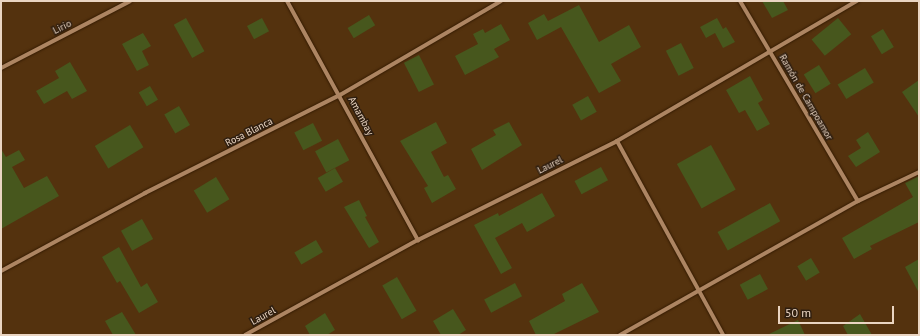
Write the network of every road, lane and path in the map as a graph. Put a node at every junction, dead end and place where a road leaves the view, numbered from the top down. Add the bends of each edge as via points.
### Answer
1 (130, 1) edge
2 (287, 1) edge
3 (501, 1) edge
4 (740, 1) edge
5 (857, 1) edge
6 (772, 53) junction
7 (1, 68) edge
8 (340, 95) junction
9 (617, 141) junction
10 (919, 172) edge
11 (858, 201) junction
12 (418, 240) junction
13 (1, 271) edge
14 (698, 293) junction
15 (245, 335) edge
16 (620, 335) edge
17 (723, 335) edge

1 - 7 street, Lirio
2 - 8 street, Amambay
3 - 8 street, Rosa Blanca
4 - 6 street, Ramón de Campoamor
5 - 6 street, Laurel
6 - 9 street, Laurel
6 - 11 street, Ramón de Campoamor
8 - 12 street, Amambay
8 - 13 street, Rosa Blanca via 145,193
9 - 12 street, Laurel
9 - 14 street
10 - 11 street
11 - 14 street
12 - 15 street, Laurel
14 - 16 street
14 - 17 street

